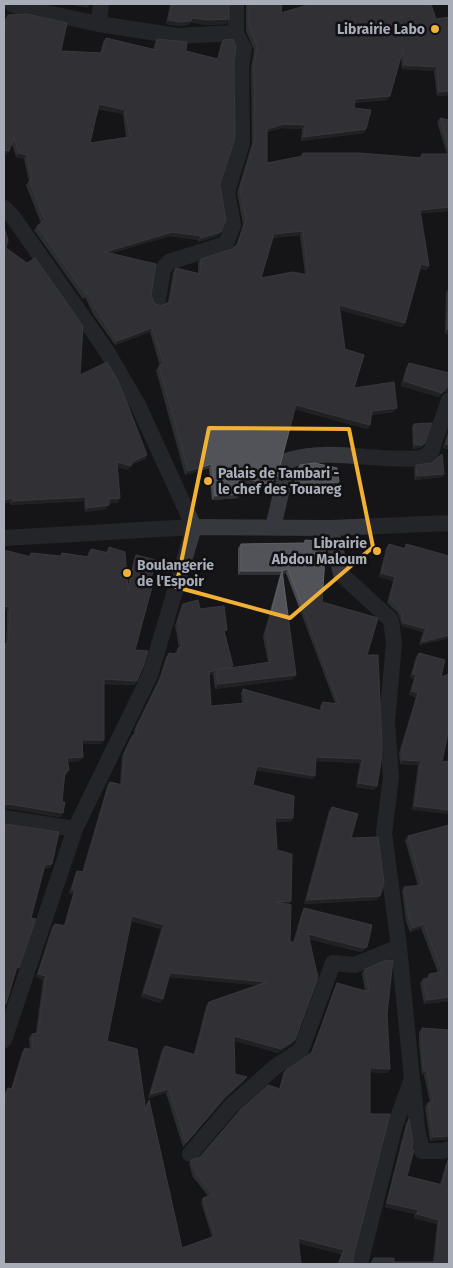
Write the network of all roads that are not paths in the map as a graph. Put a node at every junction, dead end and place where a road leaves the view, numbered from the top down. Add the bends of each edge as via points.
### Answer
1 (12, 4) edge
2 (101, 4) edge
3 (236, 4) edge
4 (99, 24) junction
5 (236, 33) junction
6 (4, 208) edge
7 (158, 300) dead end
8 (449, 400) edge
9 (449, 523) edge
10 (194, 527) junction
11 (273, 527) junction
12 (331, 528) junction
13 (4, 538) edge
14 (4, 818) edge
15 (75, 830) junction
16 (399, 947) junction
17 (4, 1040) edge
18 (412, 1079) junction
19 (449, 1149) edge
20 (190, 1154) dead end
21 (360, 1264) edge

1 - 4 street
2 - 4 street
3 - 5 street
4 - 5 street via 177,36
5 - 7 street via 244,49 241,67 242,143 227,192 234,225 226,244 169,262 163,269
6 - 10 street via 106,350 138,405
8 - 11 street via 431,452 423,458 325,454 289,460
9 - 12 street
10 - 11 street
10 - 13 street
10 - 15 street via 150,675
11 - 12 street
12 - 16 street via 341,574 391,620 394,643 388,722 391,777 384,833
14 - 15 street
15 - 17 street
16 - 18 street
16 - 20 street via 355,964 333,963 301,1050 274,1067 231,1106
18 - 19 street via 422,1151
18 - 21 street via 395,1126

